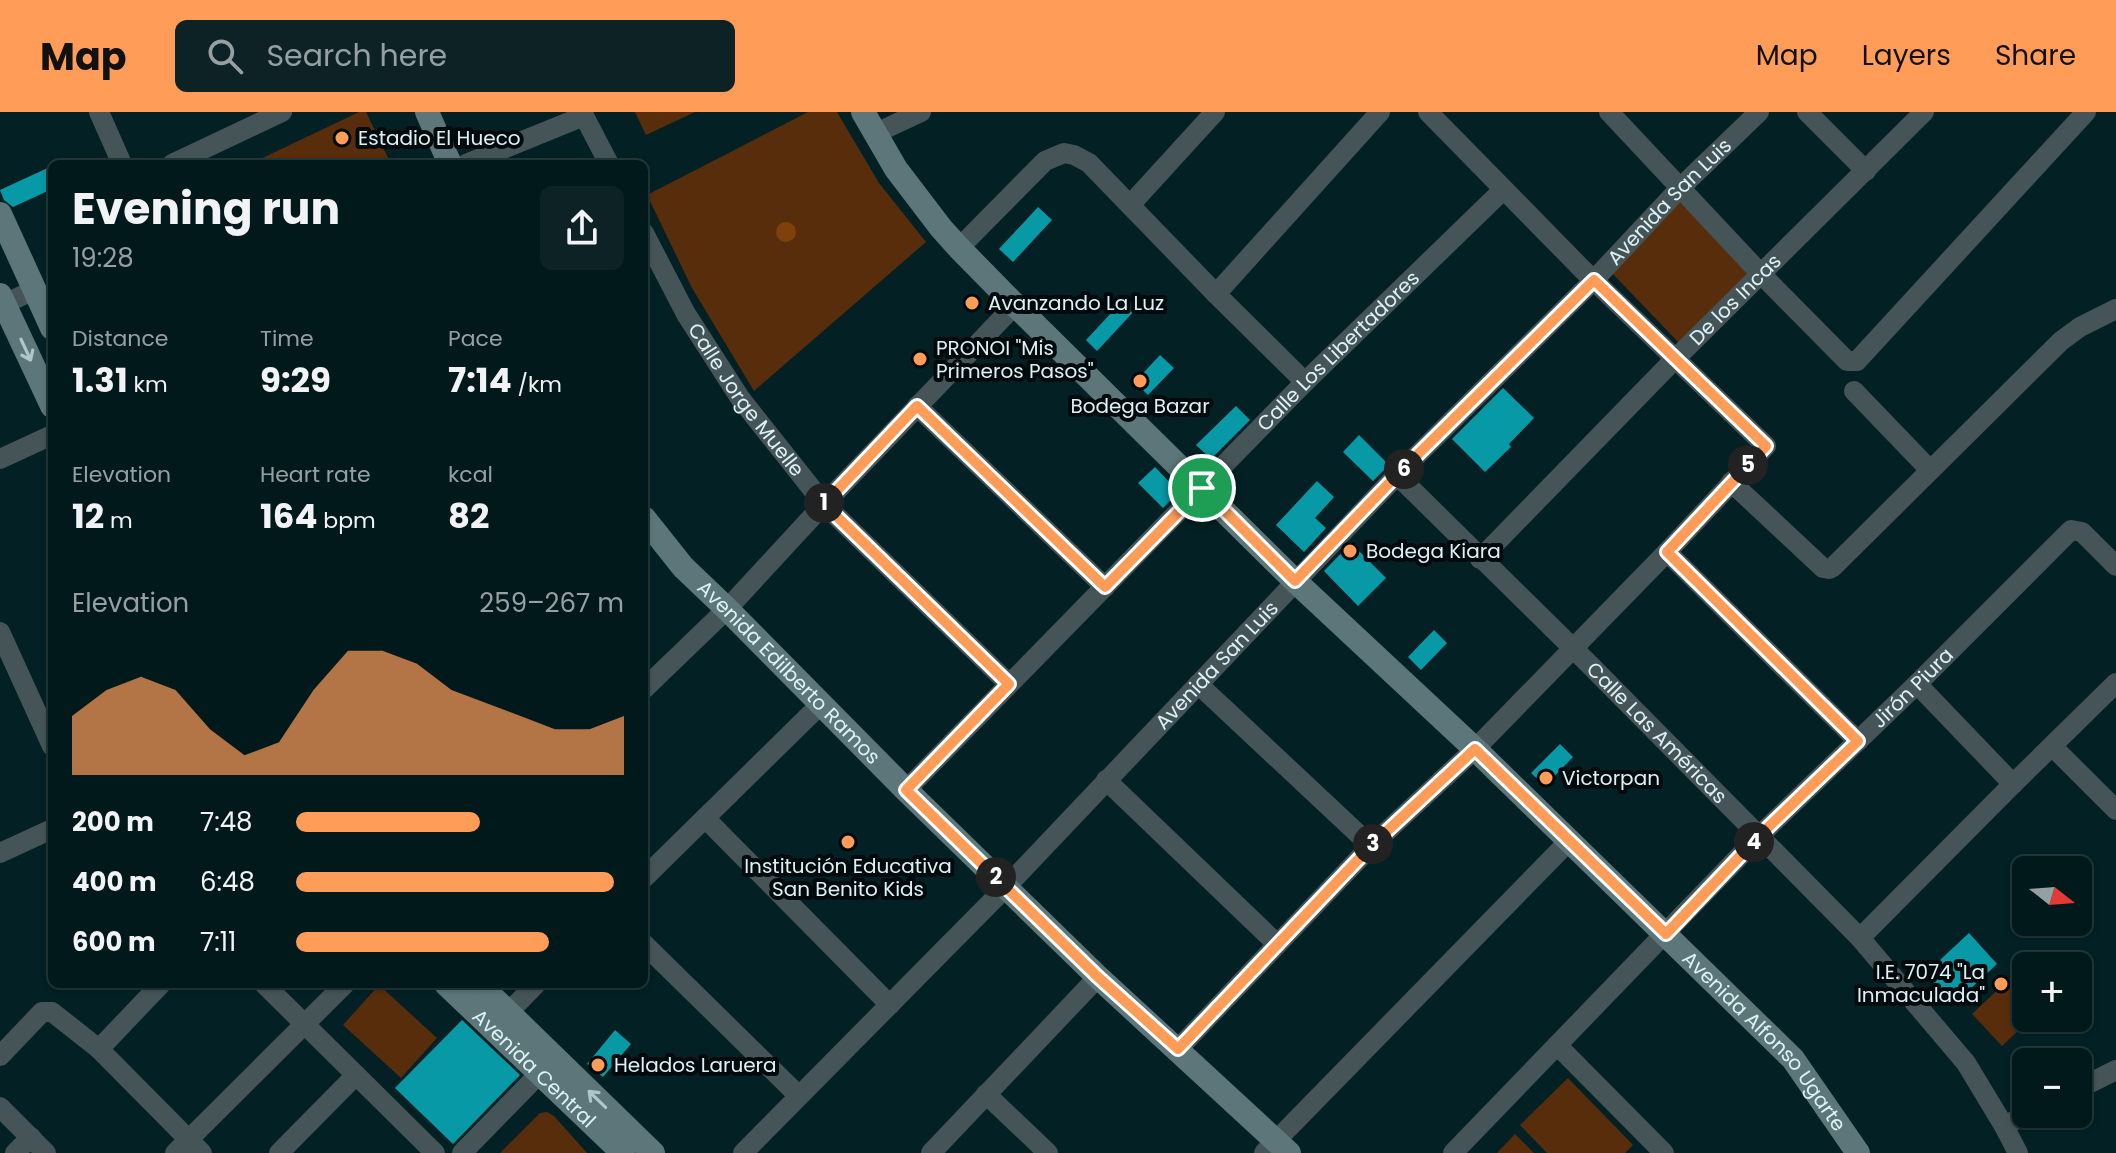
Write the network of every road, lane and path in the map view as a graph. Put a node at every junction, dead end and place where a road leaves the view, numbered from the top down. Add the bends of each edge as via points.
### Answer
1 (99, 112) edge
2 (282, 112) edge
3 (427, 112) edge
4 (863, 112) edge
5 (921, 112) edge
6 (1215, 112) edge
7 (1380, 112) edge
8 (1428, 112) edge
9 (1609, 112) edge
10 (1759, 112) edge
11 (1807, 112) edge
12 (1924, 112) edge
13 (2086, 112) edge
14 (583, 114) edge
15 (874, 134) junction
16 (120, 160) edge
17 (180, 160) edge
18 (448, 160) edge
19 (475, 160) edge
20 (607, 160) edge
21 (1866, 171) junction
22 (1680, 188) junction
23 (1503, 190) junction
24 (1131, 204) junction
25 (0, 214) edge
26 (648, 241) edge
27 (959, 248) junction
28 (1761, 274) junction
29 (1594, 280) junction
30 (34, 290) junction
31 (1216, 294) junction
32 (1, 301) edge
33 (1015, 305) junction
34 (2116, 309) edge
35 (48, 320) edge
36 (1676, 359) junction
37 (1305, 382) junction
38 (1854, 391) dead end
39 (48, 398) edge
40 (917, 406) junction
41 (48, 437) edge
42 (0, 459) edge
43 (1930, 470) junction
44 (1397, 475) junction
45 (1731, 482) junction
46 (1202, 488) junction
47 (824, 504) junction
48 (648, 523) edge
49 (1667, 552) junction
50 (1480, 559) junction
51 (2116, 566) edge
52 (1295, 581) junction
53 (1105, 587) junction
54 (727, 609) junction
55 (0, 632) edge
56 (1573, 649) junction
57 (2116, 683) edge
58 (1009, 684) junction
59 (1198, 684) junction
60 (1917, 684) junction
61 (648, 685) edge
62 (821, 704) junction
63 (48, 737) edge
64 (1858, 741) junction
65 (2053, 747) junction
66 (1475, 749) junction
67 (1106, 780) junction
68 (2013, 784) junction
69 (906, 790) junction
70 (2116, 810) edge
71 (705, 818) junction
72 (48, 831) edge
73 (1759, 836) junction
74 (1569, 841) junction
75 (1371, 846) junction
76 (0, 853) edge
77 (648, 874) edge
78 (1006, 887) junction
79 (1666, 934) junction
80 (1860, 938) junction
81 (1277, 944) junction
82 (648, 948) edge
83 (1098, 977) junction
84 (157, 988) edge
85 (268, 988) edge
86 (341, 988) edge
87 (450, 988) edge
88 (483, 988) edge
89 (532, 988) edge
90 (890, 1005) junction
91 (508, 1013) junction
92 (306, 1024) junction
93 (1557, 1045) junction
94 (99, 1049) junction
95 (1178, 1049) junction
96 (0, 1056) edge
97 (2116, 1070) edge
98 (539, 1074) junction
99 (356, 1075) junction
100 (2092, 1082) edge
101 (986, 1094) junction
102 (799, 1096) junction
103 (0, 1107) edge
104 (2012, 1122) edge
105 (2004, 1126) junction
106 (31, 1137) junction
107 (189, 1148) edge
108 (1276, 1149) edge
109 (15, 1153) edge
110 (46, 1153) edge
111 (279, 1153) edge
112 (435, 1153) edge
113 (462, 1153) edge
114 (623, 1153) edge
115 (653, 1153) edge
116 (743, 1153) edge
117 (931, 1153) edge
118 (1048, 1153) edge
119 (1453, 1153) edge
120 (1664, 1153) edge
121 (1858, 1153) edge
122 (2018, 1153) edge

1 - 16 street
2 - 17 street
3 - 18 street
4 - 15 street, Avenida Alfonso Ugarte
5 - 15 street
6 - 24 street
7 - 31 street
8 - 23 street
9 - 22 street
10 - 22 street, Avenida San Luis
11 - 21 street
12 - 21 street, De los Incas
13 - 28 street via 1857,361 1847,361
14 - 19 street
14 - 20 street
15 - 27 street, Avenida Alfonso Ugarte
21 - 28 street, De los Incas
22 - 28 street
22 - 29 street, Avenida San Luis
23 - 29 street
23 - 37 street, Calle Los Libertadores
24 - 27 street via 1089,163 1064,153 1045,161
24 - 31 street
25 - 30 street
26 - 47 street, Calle Jorge Muelle via 686,314 740,398
27 - 33 street, Avenida Alfonso Ugarte
28 - 36 street, De los Incas
29 - 36 street
29 - 44 street, Avenida San Luis
30 - 32 street
30 - 35 street
31 - 37 street
32 -> 39 street
33 - 40 street
33 - 46 street, Avenida Alfonso Ugarte
34 - 43 street via 2061,341
36 - 45 street via 1766,446
36 - 50 street, De los Incas
37 - 46 street, Calle Los Libertadores
38 - 43 street
40 - 47 street
40 - 53 street
41 - 42 street
43 - 45 street via 1829,569
44 - 50 street, Calle Las Américas
44 - 52 street, Avenida San Luis
45 - 49 street
46 - 52 street, Avenida Alfonso Ugarte
46 - 53 street, Calle Los Libertadores
47 - 54 street
47 - 58 street, Calle Jorge Muelle
48 - 54 street, Avenida Edilberto Ramos
49 - 56 street
49 - 64 street
50 - 56 street, Calle Las Américas
51 - 60 street, Jirón Piura via 2082,532 2071,530
52 - 59 street, Avenida San Luis
52 - 66 street, Avenida Alfonso Ugarte
53 - 58 street, Calle Los Libertadores
54 - 61 street
54 - 62 street, Avenida Edilberto Ramos
55 - 63 street
56 - 66 street
56 - 73 street, Calle Las Américas
57 - 65 street
58 - 69 street, Calle Los Libertadores
59 - 67 street, Avenida San Luis
59 - 75 street
60 - 64 street, Jirón Piura
60 - 68 street
62 - 69 street, Avenida Edilberto Ramos
62 - 71 street
64 - 73 street, Jirón Piura
65 - 68 street
65 - 70 street
66 - 74 street, Avenida Alfonso Ugarte
66 - 75 street
67 - 78 street, Avenida San Luis
67 - 81 street
68 - 80 street
69 - 78 street, Avenida Edilberto Ramos
71 - 77 street
71 - 90 street
72 - 76 street
73 - 79 street, Jirón Piura
73 - 80 street, Calle Las Américas
74 - 79 street, Avenida Alfonso Ugarte
74 - 108 street
75 - 81 street
78 - 83 street, Avenida Edilberto Ramos
78 - 90 street, Avenida San Luis
79 - 93 street, Jirón Piura
79 - 121 street, Avenida Alfonso Ugarte via 1793,1059
80 - 105 street, Calle Las Américas via 1966,1063
81 - 95 street
82 - 102 street
83 - 95 street, Avenida Edilberto Ramos
83 - 101 street
84 - 94 street
85 - 92 street
86 - 92 street
87 - 98 street, Avenida Central
88 - 91 street, Avenida Central
89 - 91 street
90 - 102 street, Avenida San Luis
115 -> 91 street, Avenida Central
92 - 99 street
92 - 107 street
93 - 119 street, Jirón Piura
93 - 120 street
94 - 96 street via 52,1012 42,1012
94 - 107 street
95 - 108 street, Avenida Edilberto Ramos
97 - 100 street
98 - 113 street
98 - 114 street, Avenida Central
99 - 111 street
99 - 112 street
101 - 117 street
101 - 118 street
102 - 116 street, Avenida San Luis
103 - 106 street
104 - 105 street
105 - 122 street, Calle Las Américas
106 - 109 street
106 - 110 street

